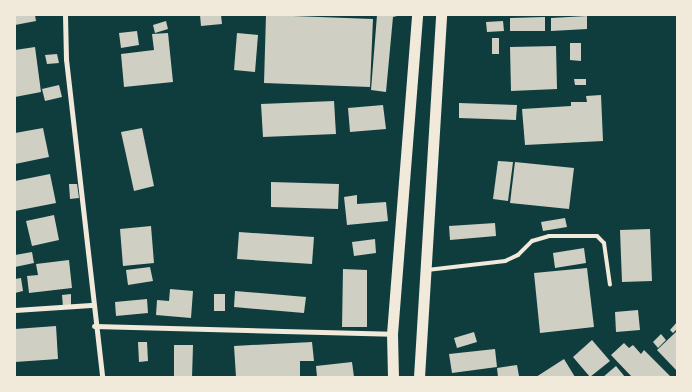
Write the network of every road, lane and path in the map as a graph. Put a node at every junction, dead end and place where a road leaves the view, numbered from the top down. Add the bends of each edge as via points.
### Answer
1 (65, 15) edge
2 (418, 15) edge
3 (441, 15) edge
4 (424, 270) junction
5 (610, 286) dead end
6 (91, 305) junction
7 (15, 310) edge
8 (94, 326) junction
9 (392, 334) junction
10 (102, 377) edge
11 (393, 377) edge
12 (419, 377) edge

1 - 6 street via 66,59
2 - 9 main road
3 - 4 main road
4 - 5 lane via 505,261 532,241 549,236 597,236 604,243
4 - 12 main road
6 - 7 street
6 - 8 street
8 - 9 street
8 - 10 street
9 - 11 main road

